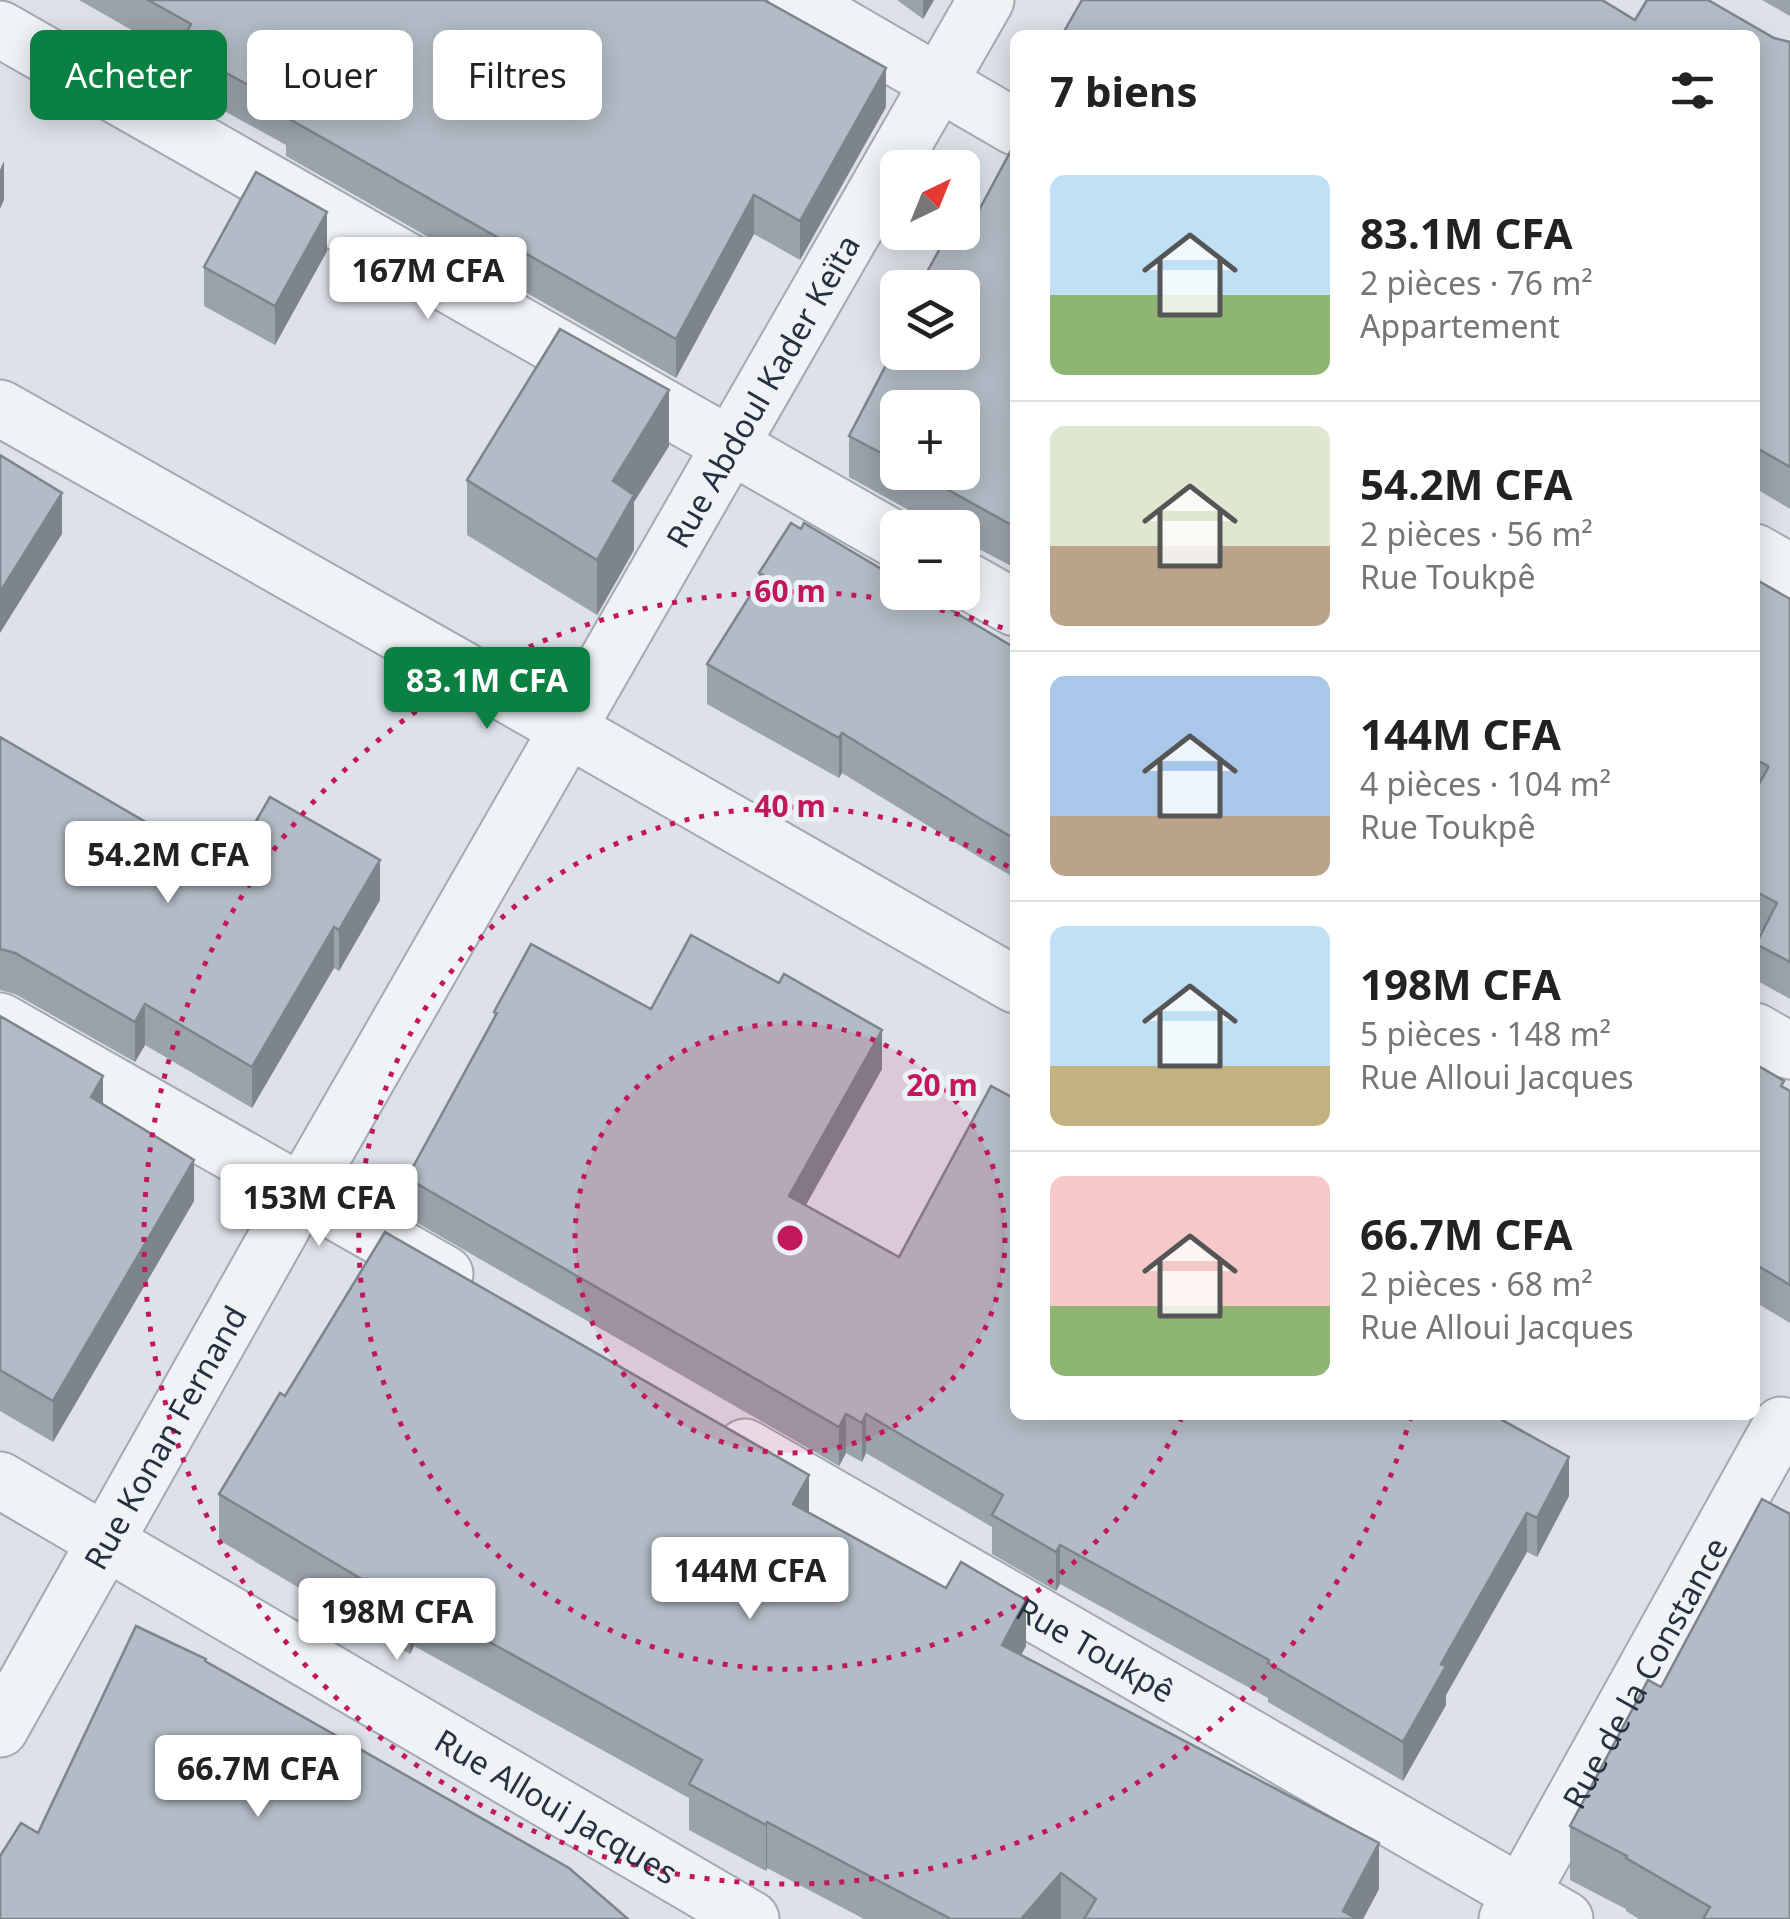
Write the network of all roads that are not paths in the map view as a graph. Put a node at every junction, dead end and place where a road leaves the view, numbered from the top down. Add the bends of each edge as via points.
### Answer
1 (796, 0) edge
2 (986, 0) edge
3 (0, 30) edge
4 (938, 82) junction
5 (1010, 124) edge
6 (0, 408) edge
7 (730, 446) junction
8 (880, 531) edge
9 (1760, 555) edge
10 (1790, 572) edge
11 (980, 588) edge
12 (1010, 605) edge
13 (568, 729) junction
14 (1010, 983) edge
15 (0, 1021) edge
16 (1760, 1035) edge
17 (1790, 1052) edge
18 (302, 1192) junction
19 (491, 1301) edge
20 (697, 1420) edge
21 (1775, 1422) edge
22 (0, 1480) edge
23 (104, 1540) junction
24 (0, 1730) edge
25 (1532, 1910) edge
26 (751, 1919) edge

1 - 4 street
2 - 4 street, Rue Abdoul Kader Keïta
3 - 7 street
4 - 5 street
4 - 7 street, Rue Abdoul Kader Keïta
6 - 13 street
7 - 8 street
7 - 13 street, Rue Abdoul Kader Keïta
9 - 10 street
11 - 12 street
13 - 14 street
13 - 18 street, Rue Konan Fernand
15 - 18 street
16 - 17 street
18 - 19 street
18 - 23 street, Rue Konan Fernand
20 - 25 street, Rue Toukpê
21 - 25 street, Rue de la Constance
22 - 23 street, Rue Alloui Jacques
23 - 24 street, Rue Konan Fernand
23 - 26 street, Rue Alloui Jacques

